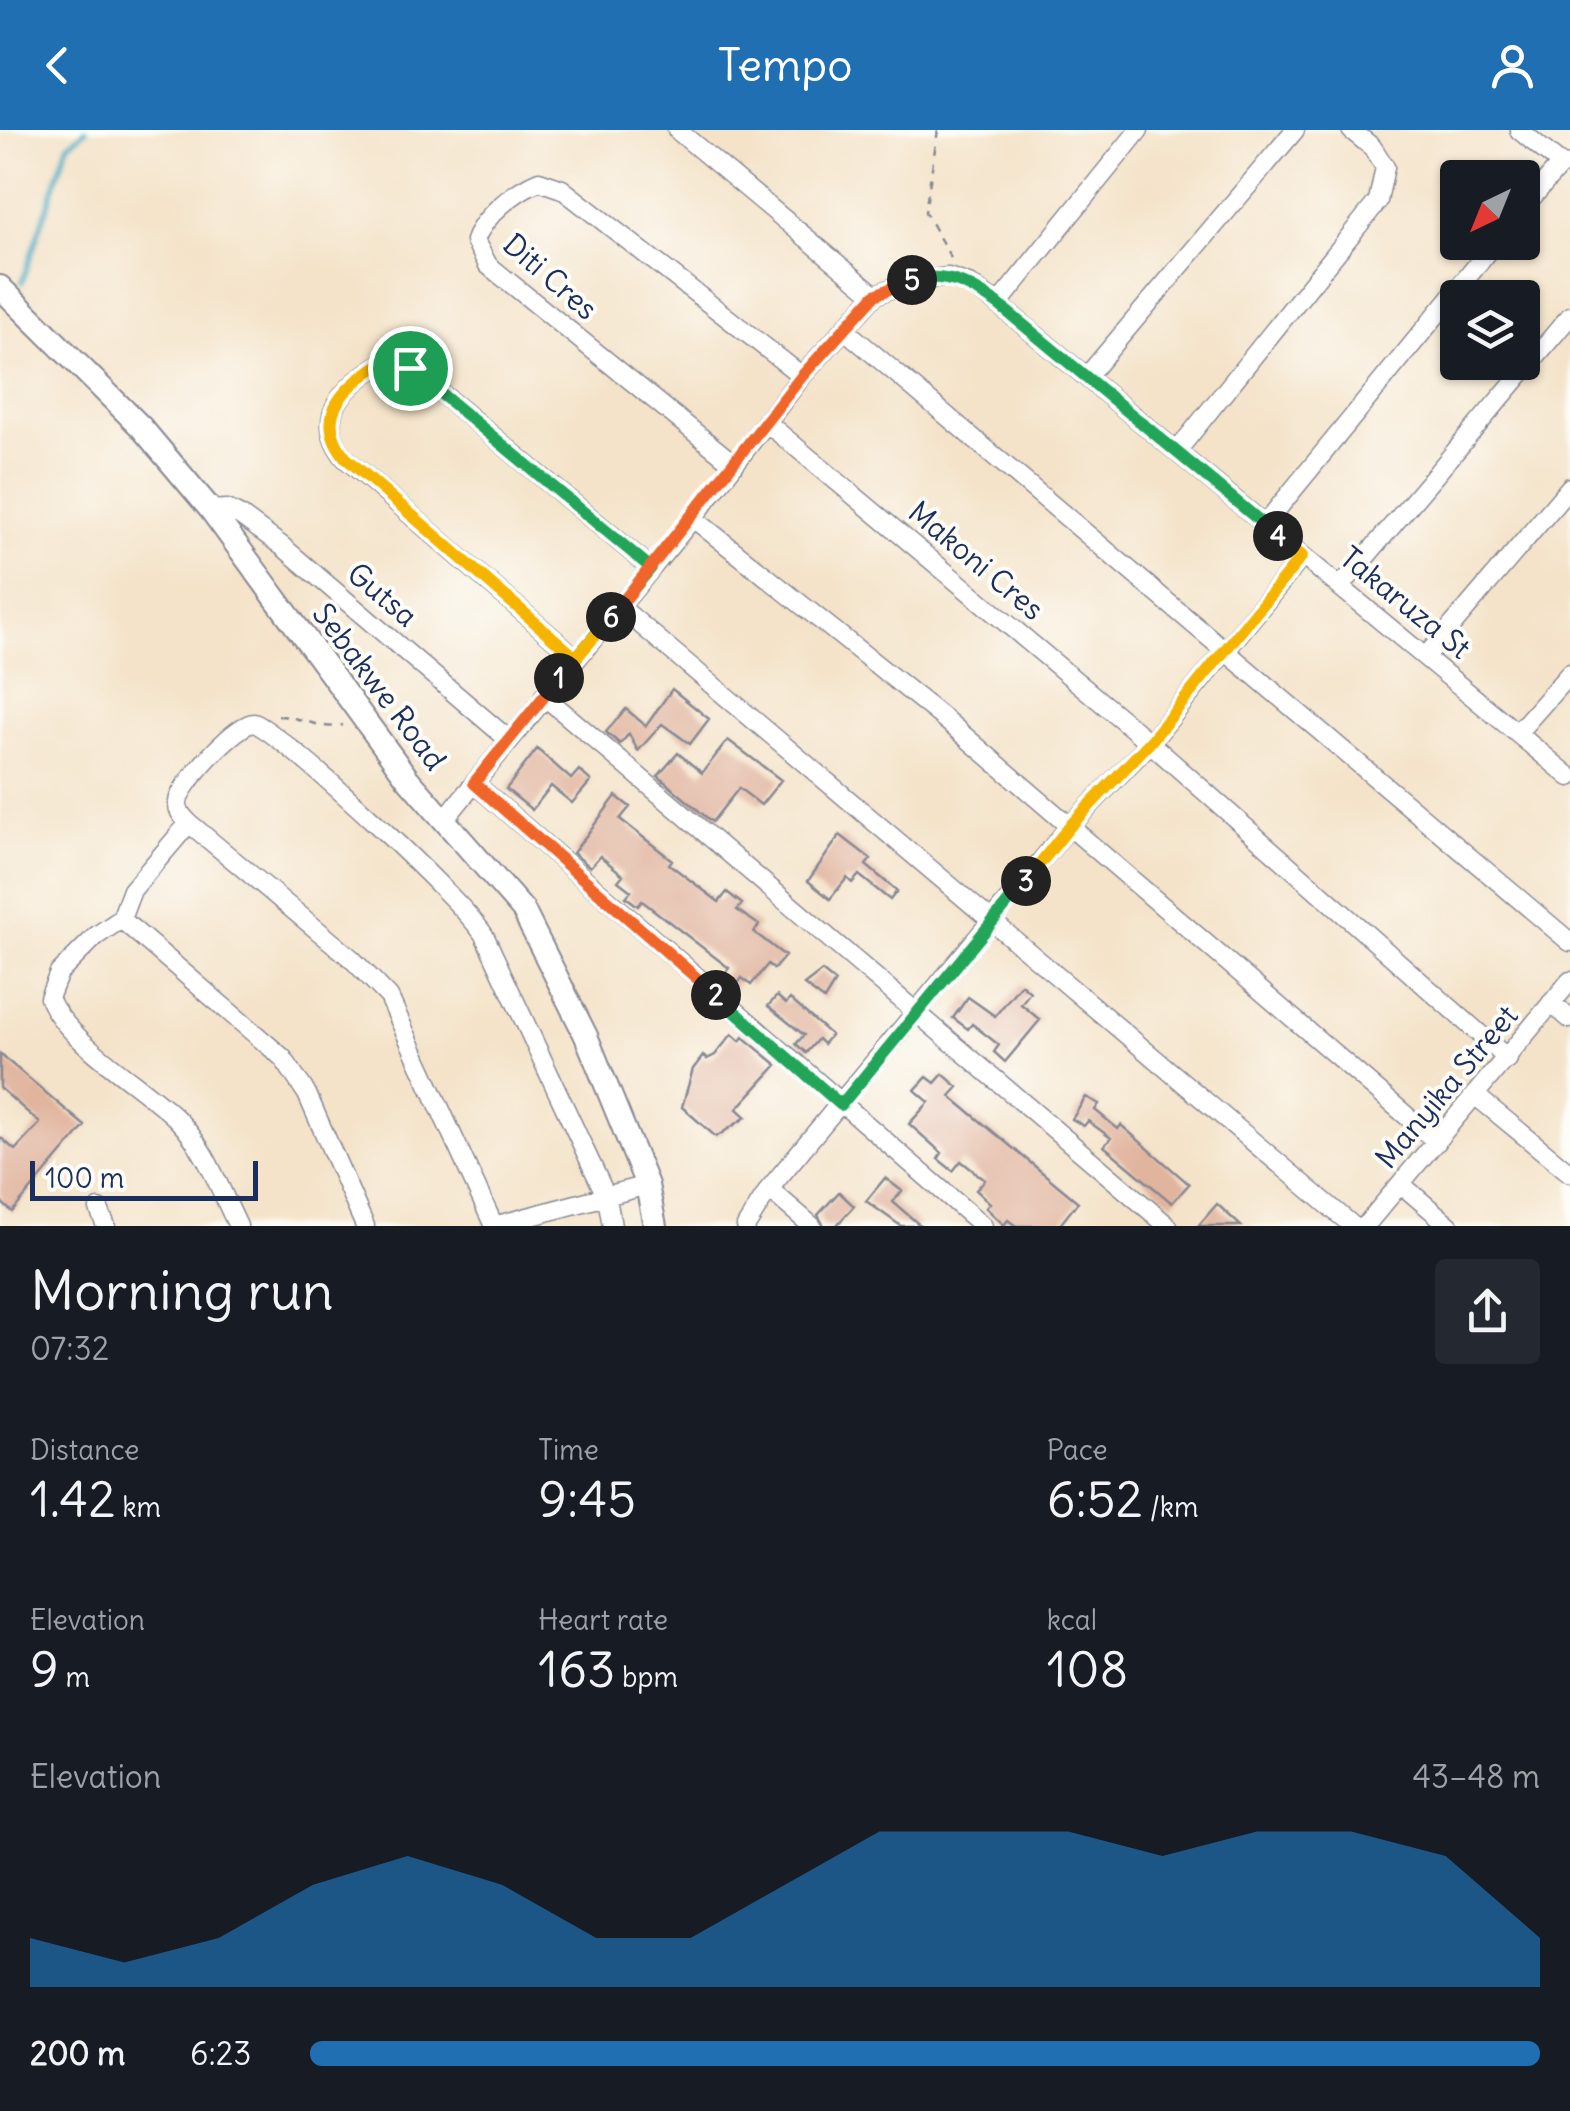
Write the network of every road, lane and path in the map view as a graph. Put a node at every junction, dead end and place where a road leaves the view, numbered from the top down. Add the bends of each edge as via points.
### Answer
1 (677, 130) edge
2 (938, 130) edge
3 (1139, 130) edge
4 (1295, 130) edge
5 (1351, 130) edge
6 (1519, 130) edge
7 (1566, 164) edge
8 (1540, 191) edge
9 (1481, 260) edge
10 (970, 285) junction
11 (0, 287) edge
12 (875, 295) junction
13 (998, 304) junction
14 (1570, 316) edge
15 (845, 330) junction
16 (1088, 375) junction
17 (802, 376) junction
18 (766, 422) junction
19 (1177, 451) junction
20 (734, 464) junction
21 (1570, 488) edge
22 (211, 510) junction
23 (693, 518) junction
24 (1265, 524) junction
25 (1302, 556) junction
26 (651, 568) junction
27 (1341, 586) junction
28 (620, 607) junction
29 (1224, 646) junction
30 (1427, 655) junction
31 (576, 658) junction
32 (1570, 673) edge
33 (544, 696) junction
34 (364, 720) junction
35 (262, 726) junction
36 (1518, 732) junction
37 (509, 740) junction
38 (1150, 742) junction
39 (1570, 777) edge
40 (474, 783) junction
41 (444, 820) junction
42 (189, 823) junction
43 (1070, 826) junction
44 (122, 919) junction
45 (994, 921) junction
46 (1570, 942) edge
47 (1570, 981) edge
48 (1551, 1003) junction
49 (918, 1014) junction
50 (1570, 1019) edge
51 (1508, 1059) junction
52 (1476, 1096) junction
53 (841, 1105) junction
54 (1437, 1142) junction
55 (1570, 1173) edge
56 (1402, 1185) junction
57 (647, 1186) junction
58 (768, 1190) junction
59 (607, 1198) junction
60 (238, 1226) edge
61 (365, 1226) edge
62 (494, 1226) edge
63 (612, 1226) edge
64 (654, 1226) edge
65 (665, 1226) edge
66 (746, 1226) edge
67 (812, 1226) edge
68 (983, 1226) edge
69 (1168, 1226) edge
70 (1353, 1226) edge
71 (1365, 1226) edge
72 (1450, 1226) edge

1 - 12 street
2 - 10 path via 924,212
3 - 13 street
4 - 16 street
5 - 19 street via 1385,167 1378,200
6 - 7 street
7 - 8 street
9 - 24 street
10 - 12 street, Takaruza St via 925,277
10 - 13 street, Takaruza St
11 - 22 street, Sebakwe Road via 141,427
12 - 15 street, Takaruza St
13 - 16 street, Takaruza St
14 - 27 street
15 - 17 street, Takaruza St
15 - 29 street
16 - 19 street, Takaruza St
17 - 18 street, Takaruza St
17 - 20 street, Diti Cres via 562,189 540,181 524,188 479,227 475,241 488,265
18 - 20 street, Takaruza St
18 - 38 street, Makoni Cres
19 - 24 street, Takaruza St
20 - 23 street, Takaruza St
21 - 30 street
22 - 34 street, Sebakwe Road
22 - 37 street, Gutsa via 227,509 271,538
23 - 26 street, Takaruza St
23 - 43 street
24 - 25 street, Takaruza St
25 - 27 street, Takaruza St
25 - 29 street
26 - 28 street, Takaruza St
26 - 31 street via 410,368 382,363 330,413 327,427 346,458
27 - 30 street, Takaruza St
28 - 31 street, Takaruza St
28 - 45 street
29 - 38 street
29 - 46 street
30 - 36 street, Takaruza St
31 - 33 street, Takaruza St
32 - 36 street
33 - 37 street, Takaruza St
33 - 49 street
34 - 35 path via 329,729 295,716 268,716
34 - 41 street, Sebakwe Road
35 - 42 street via 238,728 185,788 177,804
35 - 59 street via 478,923
36 - 39 street, Takaruza St
37 - 40 street, Takaruza St
38 - 43 street
38 - 51 street, Makoni Cres
40 - 41 street, Takaruza St
40 - 53 street
41 - 57 street, Sebakwe Road via 488,865 542,944
42 - 44 street via 132,890
42 - 62 street via 388,997
43 - 45 street
43 - 54 street
44 - 60 street via 59,974 48,998 64,1021 192,1137
44 - 61 street via 284,1058 307,1094
45 - 49 street
45 - 70 street
47 - 48 street, Manyika Street
48 - 50 street
48 - 51 street, Manyika Street
49 - 53 street
49 - 69 street
51 - 52 street, Manyika Street
52 - 54 street, Manyika Street
52 - 55 street
53 - 58 street
53 - 68 street
54 - 56 street, Manyika Street
56 - 71 street, Manyika Street
56 - 72 street
57 - 59 street
57 - 64 street, Sebakwe Road
58 - 66 street
58 - 67 street
59 - 62 street
59 - 63 street
64 - 65 street

